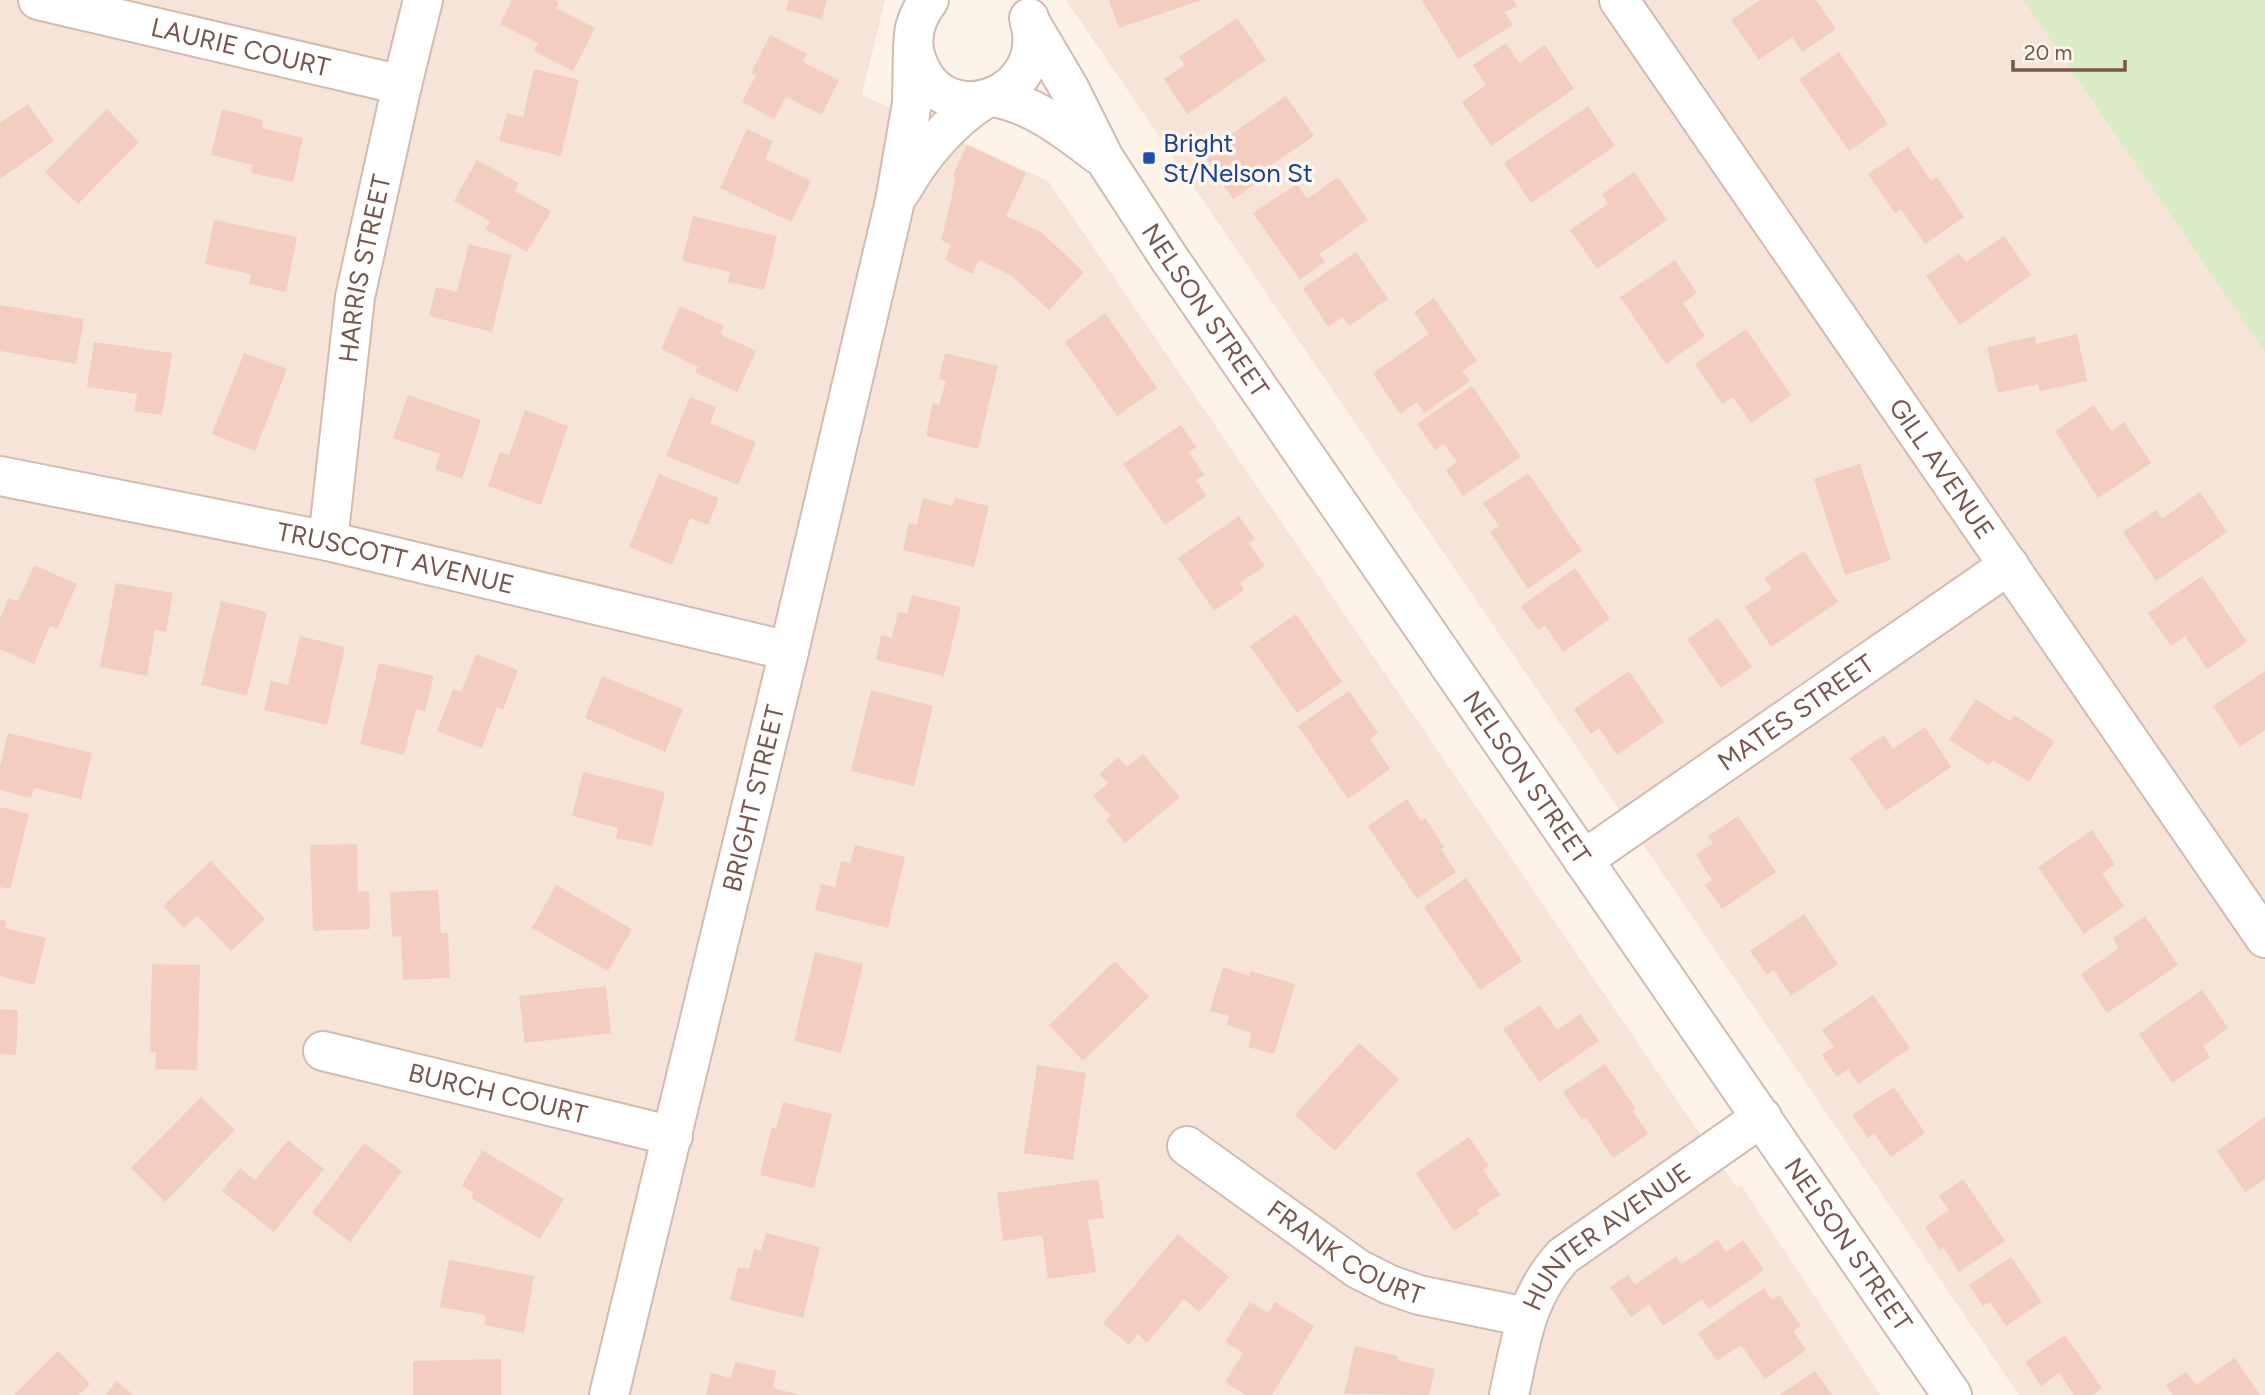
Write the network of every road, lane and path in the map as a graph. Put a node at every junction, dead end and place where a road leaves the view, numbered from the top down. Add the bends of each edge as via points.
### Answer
1 (38, 0) edge
2 (423, 0) edge
3 (929, 0) edge
4 (1619, 0) edge
5 (1024, 11) edge
6 (913, 48) junction
7 (402, 85) junction
8 (988, 98) junction
9 (1104, 158) junction
10 (895, 201) junction
11 (0, 476) edge
12 (328, 541) junction
13 (2009, 565) junction
14 (789, 651) junction
15 (1583, 860) junction
16 (2265, 938) edge
17 (323, 1051) dead end
18 (1762, 1117) junction
19 (673, 1136) junction
20 (1187, 1146) dead end
21 (1527, 1317) junction
22 (609, 1395) edge
23 (1509, 1395) edge
24 (1952, 1395) edge

1 - 7 street, LAURIE COURT
2 - 7 street, HARRIS STREET
3 - 6 street, BRIGHT STREET via 916,23
4 - 13 street, GILL AVENUE
5 - 8 street, BRIGHT STREET via 1033,38 1027,65 1012,86
5 - 9 street, NELSON STREET
6 - 8 street, NELSON STREET via 921,72 940,92 963,101
6 - 10 street, BRIGHT STREET via 912,103
7 - 12 street, HARRIS STREET via 355,297
8 - 9 street, NELSON STREET via 1010,101 1044,116
8 - 10 street, BRIGHT STREET via 939,137
9 - 15 street, NELSON STREET
10 - 14 street, BRIGHT STREET
11 - 12 street, TRUSCOTT AVENUE
12 - 14 street, TRUSCOTT AVENUE
13 - 15 street, MATES STREET
13 - 16 street, GILL AVENUE
14 - 19 street, BRIGHT STREET
15 - 18 street, NELSON STREET
17 - 19 street, BURCH COURT
18 - 21 street, HUNTER AVENUE via 1563,1256 1548,1273
18 - 24 street, NELSON STREET
19 - 22 street, BRIGHT STREET
20 - 21 street, FRANK COURT via 1358,1269 1419,1294
21 - 23 street, HUNTER AVENUE

